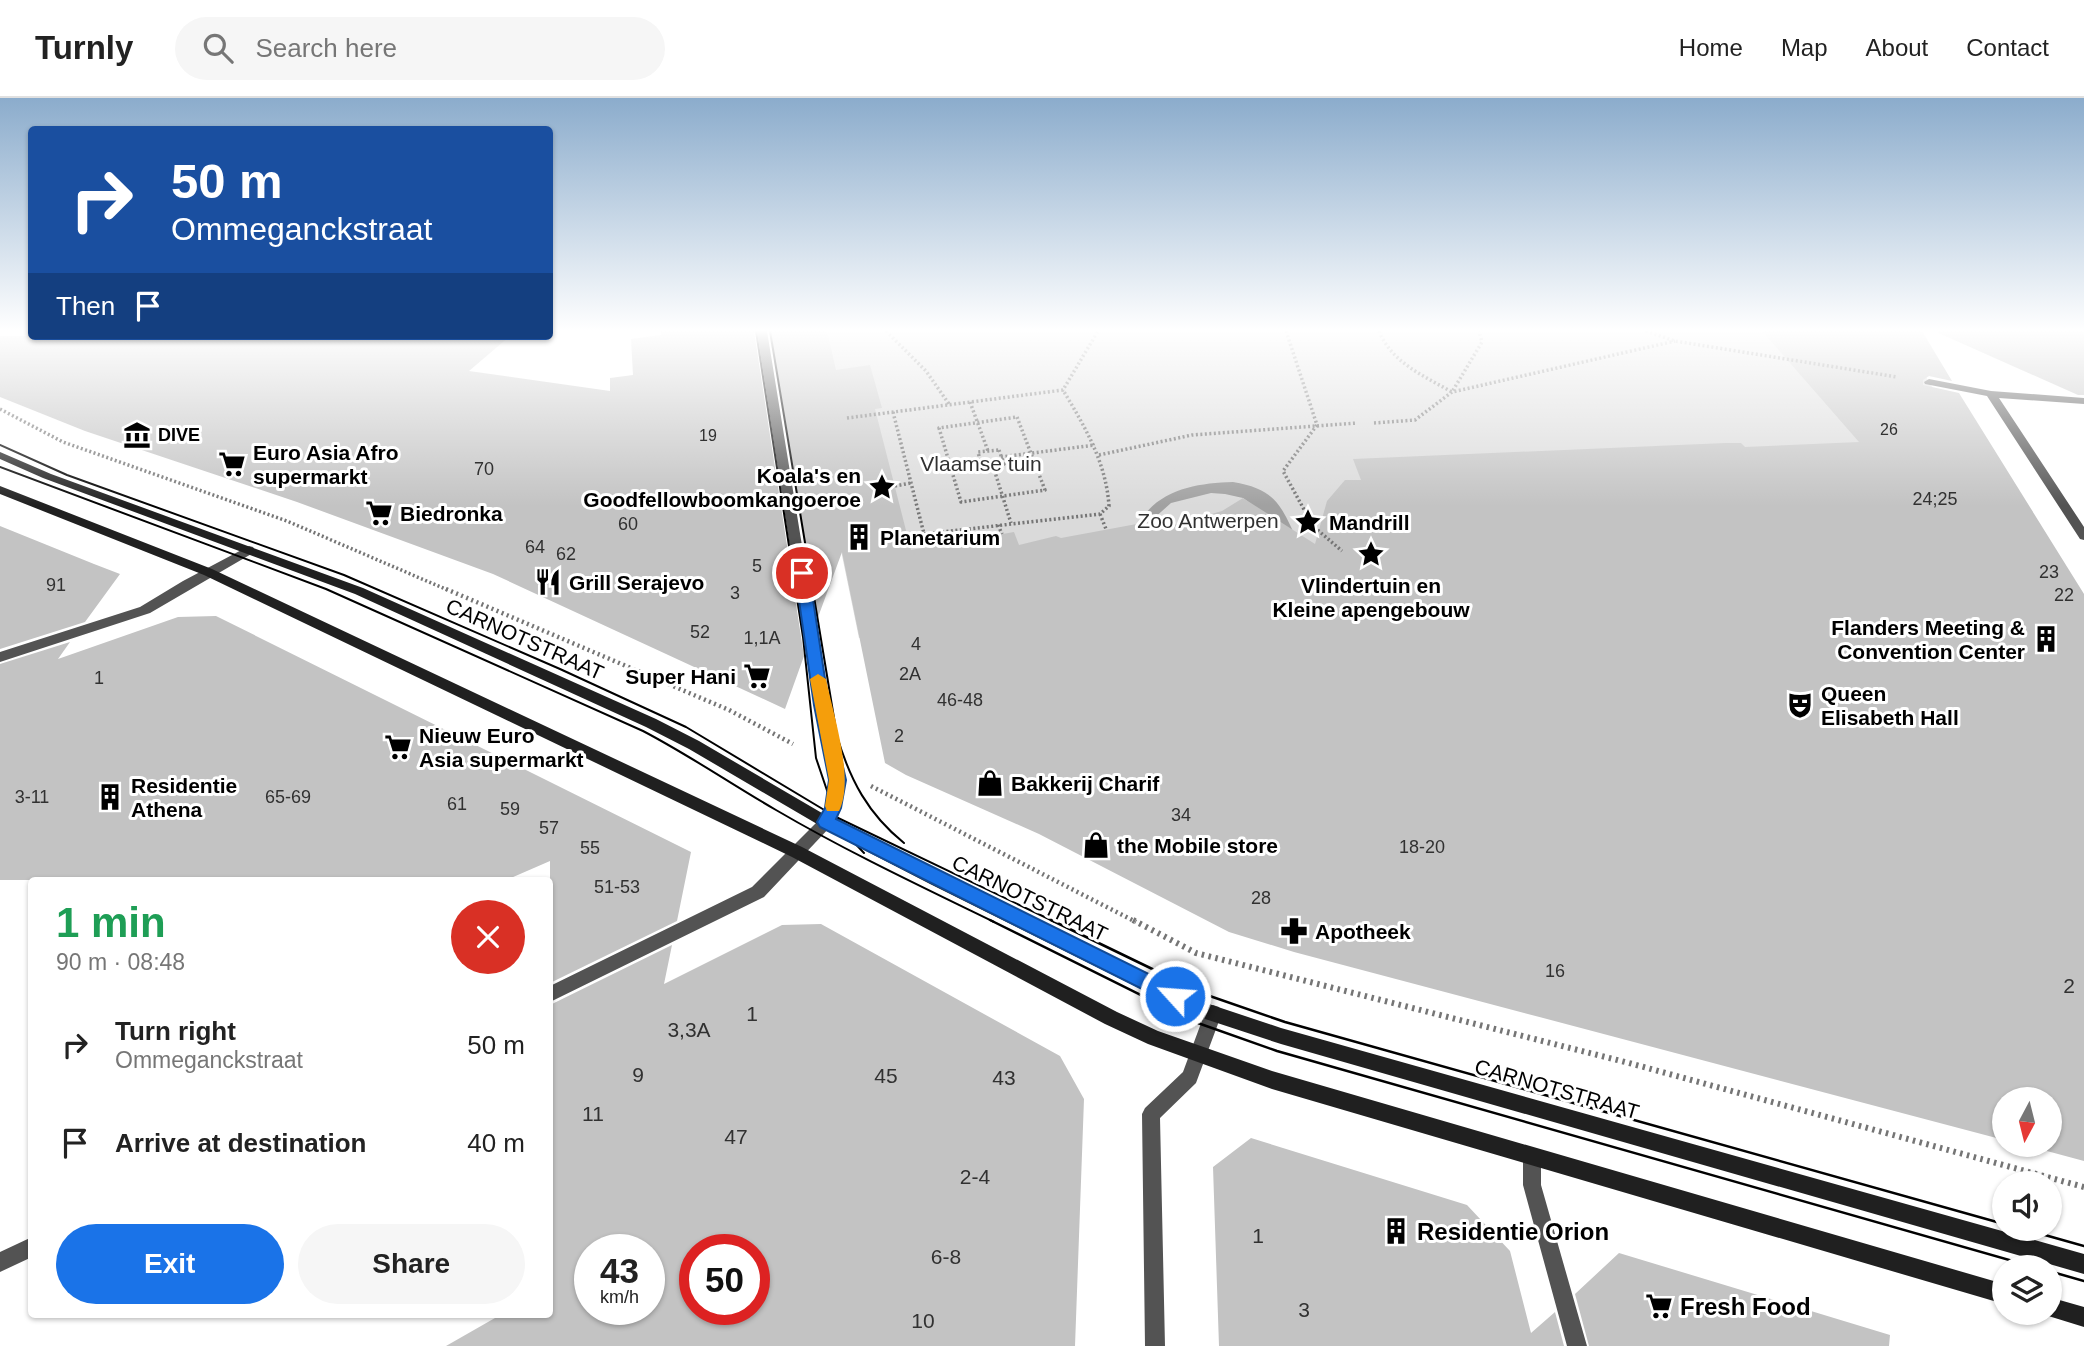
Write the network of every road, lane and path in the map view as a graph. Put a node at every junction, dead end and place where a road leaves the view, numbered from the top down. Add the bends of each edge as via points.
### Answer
1 (771, 389) edge
2 (939, 389) edge
3 (1305, 389) edge
4 (1448, 389) edge
5 (1454, 389) edge
6 (1464, 389) edge
7 (1966, 389) edge
8 (1063, 390) joint
9 (1452, 392) junction
10 (1991, 394) junction
11 (2084, 401) edge
12 (970, 402) junction
13 (949, 404) junction
14 (0, 410) edge
15 (893, 412) junction
16 (847, 418) dead end
17 (1374, 422) dead end
18 (978, 423) junction
19 (1357, 423) dead end
20 (1317, 425) junction
21 (1095, 445) junction
22 (988, 451) junction
23 (1031, 453) junction
24 (0, 455) edge
25 (1099, 455) junction
26 (1001, 457) junction
27 (980, 461) junction
28 (950, 465) junction
29 (993, 466) junction
30 (911, 483) junction
31 (895, 486) dead end
32 (0, 490) edge
33 (1003, 496) junction
34 (1100, 514) junction
35 (1011, 523) junction
36 (998, 525) junction
37 (1106, 529) dead end
38 (1002, 534) dead end
39 (2083, 534) edge
40 (249, 550) junction
41 (1342, 551) dead end
42 (208, 572) junction
43 (0, 657) edge
44 (834, 767) junction
45 (826, 822) junction
46 (797, 852) junction
47 (553, 993) edge
48 (1213, 1013) junction
49 (1198, 1054) junction
50 (1532, 1157) junction
51 (2084, 1188) edge
52 (28, 1249) edge
53 (0, 1262) edge
54 (2084, 1264) edge
55 (1992, 1291) edge
56 (2062, 1311) edge
57 (2084, 1317) edge
58 (1155, 1346) edge
59 (1577, 1346) edge

1 - 44 street
2 - 13 path
3 - 20 path
4 - 9 path
5 - 9 path
6 - 9 path
7 - 10 street
8 - 12 path
8 - 21 path
9 - 17 path via 1415,420
10 - 11 street
10 - 39 street
12 - 13 path
12 - 18 path
13 - 15 path
14 - 44 path via 63,442 287,521 729,710
15 - 16 path
15 - 30 path
18 - 22 path
18 - 23 path via 1017,417
18 - 28 path via 939,428
19 - 20 path
20 - 25 path via 1192,435
20 - 41 path via 1283,471 1312,528
21 - 23 path
21 - 25 path
22 - 26 path via 999,450
22 - 27 path via 978,452
23 - 26 path
23 - 33 path via 1045,490
24 - 40 main road, CARNOTSTRAAT
25 - 34 path via 1109,487 1109,506
26 - 29 path via 1004,464
27 - 28 path
27 - 29 path via 982,468
28 - 33 path via 961,502
29 - 33 path
30 - 31 path
30 - 36 path via 924,534
32 - 42 main road
33 - 35 path
34 - 35 path
34 - 37 path
35 - 36 path
36 - 38 path
40 - 42 street
40 - 45 main road, CARNOTSTRAAT via 359,592 652,723
42 - 43 street via 145,610
42 - 46 main road
44 - 45 street via 838,780
44 - 51 path via 1196,953 1629,1063
45 - 46 street
45 - 48 main road, CARNOTSTRAAT
46 - 47 street via 758,892
46 - 49 main road via 1111,1018
48 - 49 street
48 - 54 main road, CARNOTSTRAAT
49 - 50 main road
49 - 58 street via 1190,1077 1151,1114
50 - 55 main road
50 - 59 street via 1532,1185
52 - 53 street
56 - 57 main road

